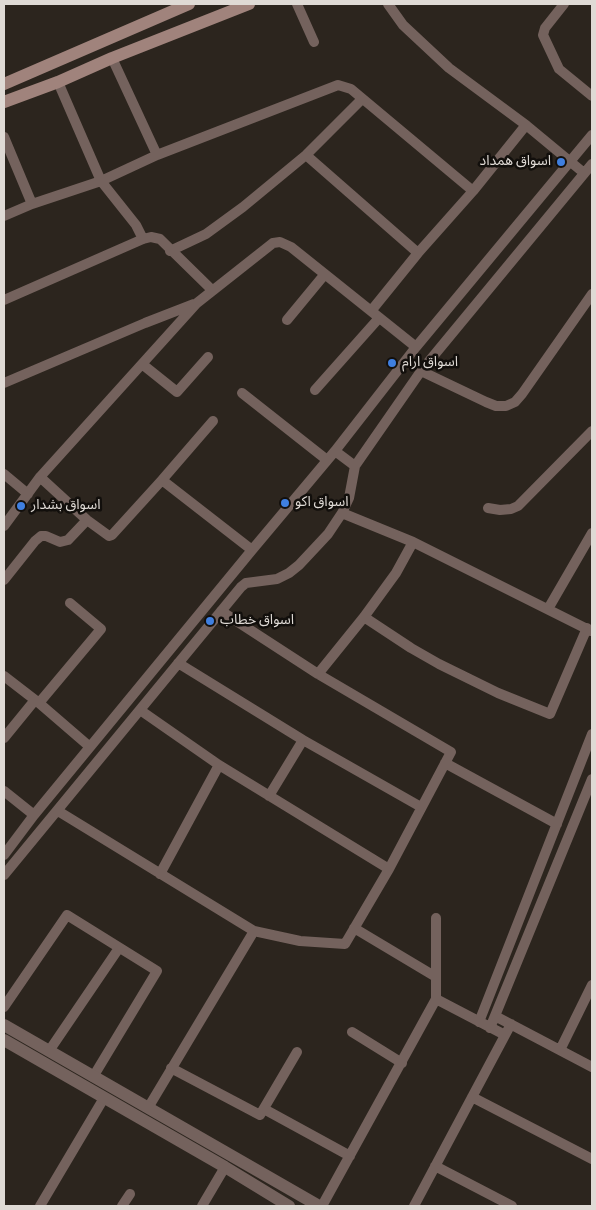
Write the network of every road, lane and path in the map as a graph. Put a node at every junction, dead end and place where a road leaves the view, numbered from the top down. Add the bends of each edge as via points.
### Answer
1 (189, 4) edge
2 (249, 4) edge
3 (297, 4) edge
4 (388, 4) edge
5 (564, 4) edge
6 (314, 42) dead end
7 (112, 58) junction
8 (58, 82) junction
9 (4, 84) edge
10 (592, 96) edge
11 (362, 99) junction
12 (4, 102) edge
13 (526, 125) junction
14 (592, 135) edge
15 (4, 137) edge
16 (156, 155) junction
17 (306, 155) junction
18 (571, 162) junction
19 (592, 164) edge
20 (584, 173) junction
21 (101, 181) junction
22 (473, 191) junction
23 (32, 204) junction
24 (4, 216) edge
25 (143, 238) junction
26 (170, 251) junction
27 (418, 253) junction
28 (325, 274) junction
29 (212, 290) junction
30 (592, 294) edge
31 (4, 300) edge
32 (197, 303) junction
33 (375, 315) junction
34 (287, 320) dead end
35 (416, 347) junction
36 (208, 357) dead end
37 (142, 364) junction
38 (421, 371) junction
39 (4, 383) edge
40 (315, 390) dead end
41 (242, 393) dead end
42 (212, 421) dead end
43 (592, 431) edge
44 (335, 451) junction
45 (327, 460) junction
46 (355, 466) junction
47 (4, 474) edge
48 (40, 477) junction
49 (162, 480) junction
50 (28, 494) junction
51 (488, 508) dead end
52 (342, 513) junction
53 (87, 520) junction
54 (4, 526) edge
55 (592, 533) edge
56 (413, 542) junction
57 (252, 550) junction
58 (237, 568) junction
59 (4, 580) edge
60 (252, 581) junction
61 (70, 604) dead end
62 (548, 609) junction
63 (221, 611) junction
64 (364, 617) junction
65 (591, 630) edge
66 (178, 663) junction
67 (318, 674) junction
68 (4, 676) edge
69 (37, 702) junction
70 (140, 710) junction
71 (592, 734) edge
72 (4, 738) edge
73 (303, 740) junction
74 (90, 747) junction
75 (445, 763) junction
76 (219, 765) junction
77 (592, 779) edge
78 (4, 791) edge
79 (269, 796) junction
80 (421, 807) junction
81 (58, 811) junction
82 (34, 815) junction
83 (557, 824) junction
84 (4, 855) edge
85 (389, 869) junction
86 (160, 874) junction
87 (4, 875) edge
88 (436, 918) dead end
89 (354, 928) junction
90 (254, 931) junction
91 (119, 948) junction
92 (436, 977) junction
93 (592, 985) edge
94 (436, 999) junction
95 (4, 1007) edge
96 (495, 1016) junction
97 (480, 1022) junction
98 (511, 1024) junction
99 (4, 1025) edge
100 (490, 1028) junction
101 (352, 1032) dead end
102 (505, 1035) junction
103 (4, 1040) edge
104 (560, 1050) junction
105 (49, 1051) junction
106 (297, 1052) dead end
107 (402, 1063) junction
108 (592, 1067) edge
109 (171, 1068) junction
110 (94, 1077) junction
111 (472, 1097) junction
112 (104, 1098) junction
113 (148, 1108) junction
114 (264, 1109) junction
115 (350, 1156) junction
116 (592, 1159) edge
117 (435, 1166) junction
118 (225, 1167) junction
119 (130, 1194) dead end
120 (275, 1202) edge
121 (40, 1206) edge
122 (122, 1206) edge
123 (202, 1206) edge
124 (290, 1206) edge
125 (320, 1206) edge
126 (414, 1206) edge
127 (512, 1206) edge

1 - 9 main road
2 - 7 main road
3 - 6 street
4 - 13 street via 403,26 449,68
5 - 10 street via 545,28 544,35 559,69
7 - 8 main road
7 - 16 street
8 - 12 main road
8 - 21 street
11 - 16 street via 348,87 334,86
11 - 17 street
11 - 22 street
13 - 18 street
13 - 22 street
14 - 18 street
15 - 23 street
16 - 21 street
17 - 26 street via 223,223
17 - 27 street
18 - 20 street
18 - 35 street
19 - 20 street
20 - 38 street
21 - 23 street
21 - 25 street
22 - 27 street
23 - 24 street
25 - 26 street via 151,236 160,240
25 - 31 street
26 - 29 street
27 - 33 street
28 - 29 street via 280,242 273,243
28 - 33 street
28 - 34 street
29 - 32 street
30 - 38 street via 522,394 511,404 496,406
32 - 37 street
32 - 39 street
33 - 35 street
33 - 40 street
35 - 44 street
36 - 37 street via 177,392
37 - 48 street
38 - 46 street
41 - 45 street
42 - 49 street
43 - 51 street via 518,506 500,510
44 - 45 street
44 - 46 street
45 - 57 street
46 - 52 street via 349,498
47 - 50 street
48 - 50 street
48 - 53 street
49 - 53 street via 112,535 105,534
49 - 57 street
50 - 54 street
52 - 56 street
52 - 60 street via 328,534 289,573 277,579
53 - 59 street via 68,540 60,542 41,536
55 - 62 street
56 - 62 street
56 - 64 street via 396,573
57 - 58 street
58 - 60 street
58 - 74 street
60 - 63 street via 241,587
61 - 69 street via 100,629
62 - 65 street
63 - 66 street
63 - 67 street
64 - 65 street via 439,664 550,714
64 - 67 street
66 - 70 street
66 - 73 street
67 - 75 street via 451,752
68 - 69 street
69 - 72 street
69 - 74 street
70 - 76 street
70 - 81 street
71 - 83 street
73 - 79 street
73 - 80 street
74 - 82 street
75 - 80 street
75 - 83 street
76 - 79 street
76 - 86 street
77 - 96 street
78 - 82 street
79 - 85 street
80 - 85 street
81 - 86 street
81 - 87 street
82 - 84 street
83 - 97 street
85 - 89 street
86 - 90 street
88 - 92 street
89 - 90 street via 344,944 300,941
89 - 92 street
90 - 109 street
91 - 95 street via 67,916
91 - 105 street
91 - 110 street via 157,971
92 - 94 street
93 - 104 street
94 - 97 street
94 - 107 street
96 - 98 street
96 - 100 street
97 - 100 street
98 - 102 street
98 - 104 street
99 - 105 street
100 - 102 street
101 - 107 street
102 - 111 street
103 - 112 street
104 - 108 street
105 - 110 street
106 - 114 street
107 - 115 street
109 - 113 street
109 - 114 street via 260,1115
110 - 113 street
111 - 116 street
111 - 117 street
112 - 118 street
112 - 121 street
113 - 125 street
114 - 115 street
115 - 125 street
117 - 126 street
117 - 127 street
118 - 120 street
118 - 123 street
119 - 122 street
120 - 124 street

